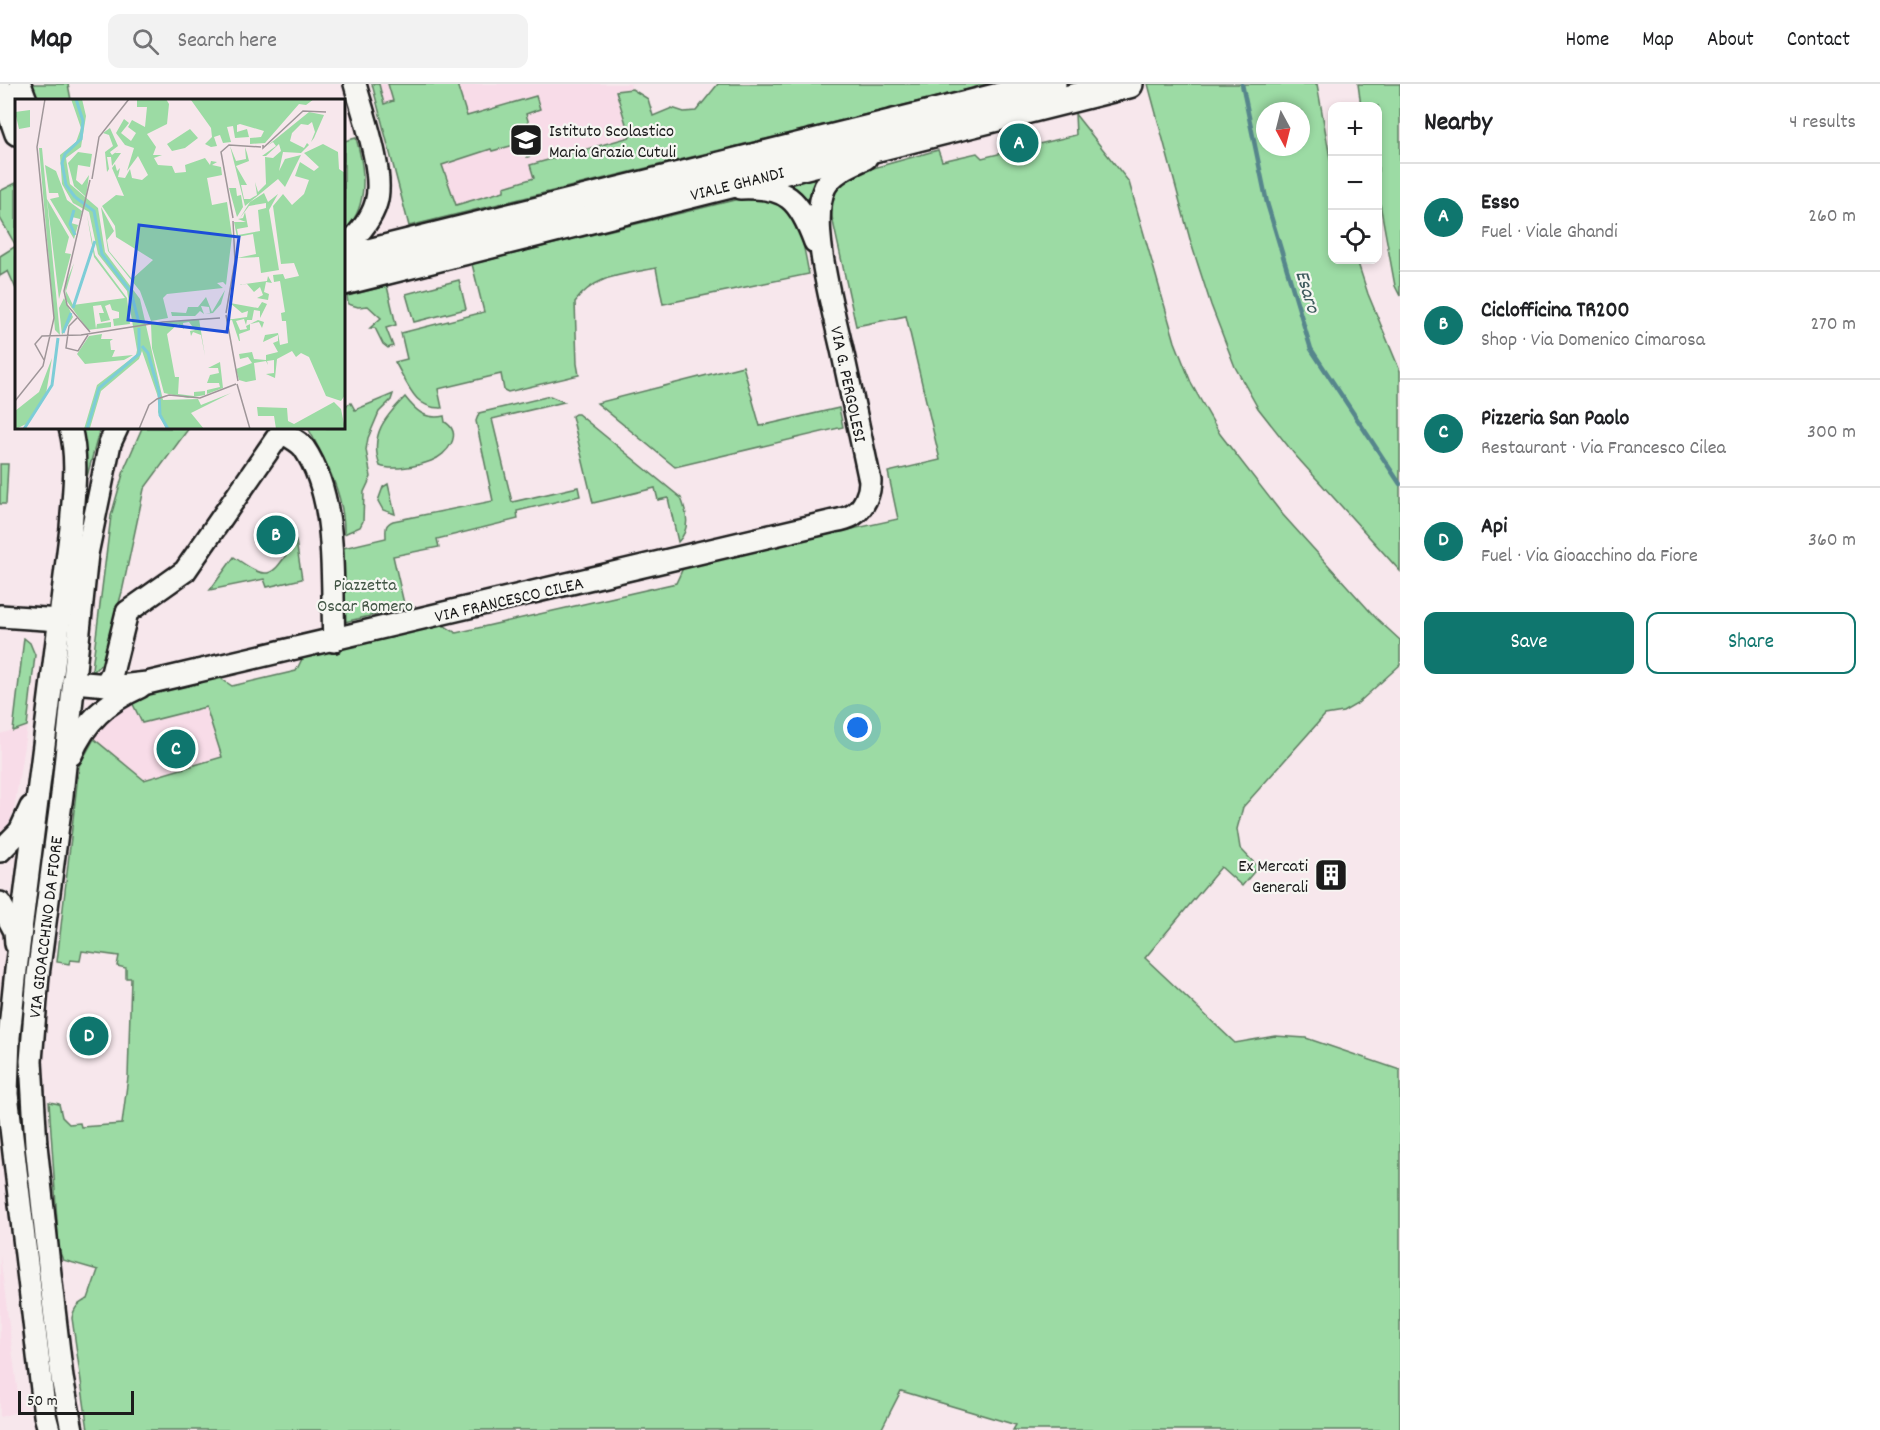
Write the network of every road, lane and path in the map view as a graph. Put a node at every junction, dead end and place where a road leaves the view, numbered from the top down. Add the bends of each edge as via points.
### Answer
1 (20, 84) edge
2 (1052, 84) edge
3 (1130, 84) edge
4 (0, 88) edge
5 (357, 92) edge
6 (26, 99) edge
7 (15, 131) edge
8 (906, 131) junction
9 (692, 195) junction
10 (345, 247) edge
11 (345, 259) edge
12 (824, 264) junction
13 (345, 281) edge
14 (70, 429) edge
15 (117, 429) edge
16 (864, 503) joint
17 (0, 616) edge
18 (60, 620) junction
19 (334, 641) junction
20 (73, 682) junction
21 (147, 683) junction
22 (105, 685) junction
23 (40, 769) junction
24 (64, 770) junction
25 (0, 851) edge
26 (0, 903) edge
27 (16, 970) junction
28 (49, 1430) edge
29 (72, 1430) edge

1 - 6 street
2 - 8 main road, VIALE GHANDI
3 - 8 main road, VIALE GHANDI
4 - 7 street
5 - 10 street via 379,185 369,217
8 - 9 main road, VIALE GHANDI
8 - 11 main road, VIALE GHANDI
8 - 12 street via 842,169 825,187 819,218
9 - 12 street via 762,187 781,192 804,215
9 - 13 main road, VIALE GHANDI
12 - 16 street, VIA G. PERGOLESI via 870,481
14 - 18 street, VIA GIOACCHINO DA FIORE via 74,463 71,528
15 - 20 street, VIA GIOACCHINO DA FIORE via 110,443 87,554
16 - 19 street, VIA FRANCESCO CILEA via 854,515 834,521
17 - 18 street
18 - 23 street, VIA GIOACCHINO DA FIORE
19 - 21 street, VIA FRANCESCO CILEA
19 - 22 street via 330,528 321,484 303,446 281,432 185,571 127,612 112,673
20 - 22 street
20 - 24 street, VIA GIOACCHINO DA FIORE
21 - 22 street
21 - 24 street via 114,700 93,719 78,737
23 - 25 street via 30,813 20,831
23 - 27 street, VIA GIOACCHINO DA FIORE
24 - 29 street, VIA GIOACCHINO DA FIORE via 38,975 31,1072 59,1355
26 - 27 street via 15,931
27 - 28 street, VIA GIOACCHINO DA FIORE via 7,1094

